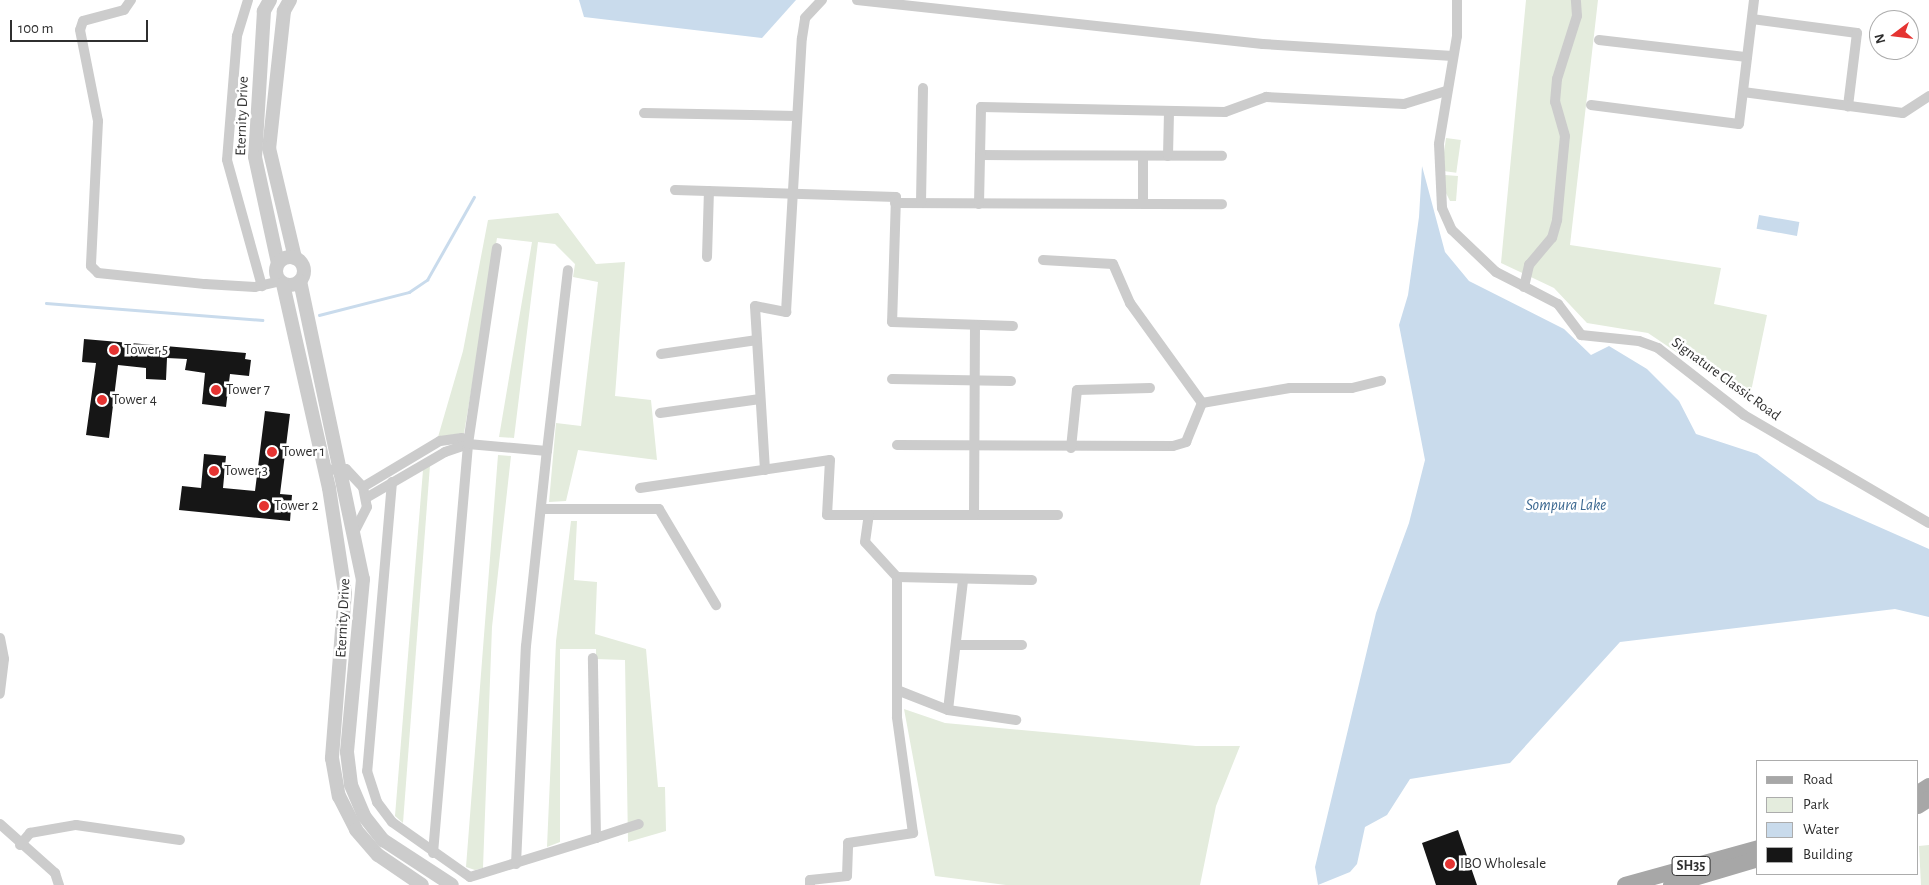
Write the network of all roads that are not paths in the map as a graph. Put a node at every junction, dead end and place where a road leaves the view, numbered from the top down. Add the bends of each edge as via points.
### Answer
1 (131, 0) edge
2 (248, 0) edge
3 (270, 0) edge
4 (290, 0) edge
5 (822, 0) edge
6 (857, 0) edge
7 (1457, 0) edge
8 (1576, 0) edge
9 (1754, 0) edge
10 (1752, 19) junction
11 (1599, 40) dead end
12 (261, 55) junction
13 (1453, 56) junction
14 (1747, 57) junction
15 (279, 60) junction
16 (923, 88) dead end
17 (1446, 90) junction
18 (1743, 92) junction
19 (1929, 96) edge
20 (1590, 104) dead end
21 (1848, 106) junction
22 (1169, 111) junction
23 (644, 113) dead end
24 (796, 116) junction
25 (980, 155) junction
26 (1143, 156) junction
27 (1168, 156) junction
28 (1222, 156) dead end
29 (675, 190) dead end
30 (709, 191) junction
31 (792, 194) junction
32 (895, 203) junction
33 (921, 203) junction
34 (979, 204) junction
35 (1144, 204) junction
36 (1222, 204) dead end
37 (497, 248) dead end
38 (707, 257) dead end
39 (295, 258) junction
40 (1043, 260) dead end
41 (278, 263) junction
42 (568, 270) dead end
43 (300, 281) junction
44 (281, 283) junction
45 (262, 286) junction
46 (1524, 287) junction
47 (975, 325) junction
48 (1014, 326) dead end
49 (757, 340) junction
50 (662, 354) dead end
51 (892, 379) dead end
52 (975, 381) junction
53 (1011, 381) dead end
54 (1381, 381) dead end
55 (1150, 388) dead end
56 (760, 399) junction
57 (1202, 403) junction
58 (660, 413) dead end
59 (468, 444) junction
60 (897, 446) dead end
61 (974, 447) junction
62 (1071, 448) junction
63 (547, 451) junction
64 (341, 467) junction
65 (325, 470) junction
66 (765, 470) junction
67 (392, 482) junction
68 (363, 487) junction
69 (640, 488) dead end
70 (366, 498) junction
71 (541, 508) junction
72 (1058, 514) dead end
73 (869, 515) junction
74 (974, 515) junction
75 (1929, 523) edge
76 (354, 531) junction
77 (897, 577) junction
78 (963, 580) junction
79 (1032, 580) dead end
80 (716, 605) dead end
81 (0, 638) edge
82 (956, 645) junction
83 (1022, 645) dead end
84 (593, 658) dead end
85 (897, 690) junction
86 (0, 694) edge
87 (948, 710) junction
88 (1016, 720) dead end
89 (639, 824) dead end
90 (0, 826) edge
91 (596, 838) junction
92 (180, 840) dead end
93 (20, 844) junction
94 (1756, 849) edge
95 (433, 852) junction
96 (1756, 860) edge
97 (516, 864) junction
98 (1690, 873) junction
99 (59, 885) edge
100 (422, 885) edge
101 (452, 885) edge
102 (810, 885) edge
103 (1625, 885) edge
104 (1671, 885) edge

1 - 45 street via 124,10 82,21 80,30 98,121 91,266 98,273
2 - 45 street via 237,36 227,160
3 - 12 street, Eternity Drive via 264,11
4 - 15 street, Eternity Drive via 284,11
5 - 24 street via 805,18
6 - 13 street via 1263,44
7 - 13 street, Signature Classic Road via 1457,36
8 - 46 street via 1577,16 1557,79 1555,102 1565,136 1557,220 1552,238 1529,265
9 - 10 street
10 - 14 street
10 - 21 street via 1857,33
11 - 14 street
12 - 15 street
12 - 41 street, Eternity Drive via 255,157
13 - 17 street, Signature Classic Road
14 - 18 street
15 - 39 street, Eternity Drive via 269,148
16 - 33 street
17 - 22 street via 1404,104 1266,97 1225,112
17 - 46 street, Signature Classic Road via 1439,144 1442,208 1452,230 1473,251 1496,272
18 - 20 street via 1739,124
18 - 21 street
19 - 21 street via 1903,113
22 - 25 street via 981,107
22 - 27 street
23 - 24 street
24 - 31 street
25 - 26 street
25 - 34 street
26 - 27 street
26 - 35 street
27 - 28 street
29 - 30 street
30 - 31 street
30 - 38 street
31 - 32 street via 896,197
31 - 49 street via 786,312 755,306
32 - 33 street
32 - 47 street via 892,322
33 - 34 street
34 - 35 street
35 - 36 street
37 - 59 street
39 - 41 street
39 - 43 street, Eternity Drive via 304,268
40 - 57 street via 1113,264 1130,303
41 - 44 street, Eternity Drive
42 - 63 street
43 - 44 street
43 - 64 street, Eternity Drive
44 - 45 street
44 - 65 street, Eternity Drive
46 - 75 street, Signature Classic Road via 1558,304 1582,335 1639,341 1658,348 1744,415
47 - 48 street
47 - 52 street
49 - 50 street
49 - 56 street
51 - 52 street
52 - 53 street
52 - 61 street
54 - 57 street via 1352,388 1290,388 1253,398
55 - 62 street via 1077,390
56 - 58 street
56 - 66 street
57 - 62 street via 1186,442 1173,446
59 - 63 street
59 - 67 street
59 - 68 street via 462,438 440,442
59 - 95 street
60 - 61 street
61 - 62 street
61 - 74 street
63 - 71 street
64 - 65 street
64 - 68 street
64 - 76 street, Eternity Drive
65 - 100 street, Eternity Drive via 346,592 332,758 339,796 356,830 378,855
66 - 69 street
66 - 73 street via 830,460 827,515
67 - 70 street
67 - 95 street via 367,771 373,795 386,816
68 - 70 street
70 - 76 street via 365,513
71 - 80 street via 659,509
71 - 97 street via 526,646
72 - 74 street
73 - 74 street
73 - 77 street via 865,542
76 - 101 street, Eternity Drive via 363,600 347,752 351,785 364,816 383,840
77 - 78 street
77 - 85 street
78 - 79 street
78 - 82 street
81 - 86 street via 4,659
82 - 83 street
82 - 87 street
84 - 91 street
85 - 87 street
85 - 102 street via 914,833 848,843 847,876 810,880
87 - 88 street
89 - 91 street
90 - 93 street
91 - 97 street
92 - 93 street via 76,825 30,833
93 - 99 street via 55,873
94 - 98 main road, SH35
95 - 97 street via 470,877
96 - 98 main road
98 - 103 main road, SH35
98 - 104 main road

